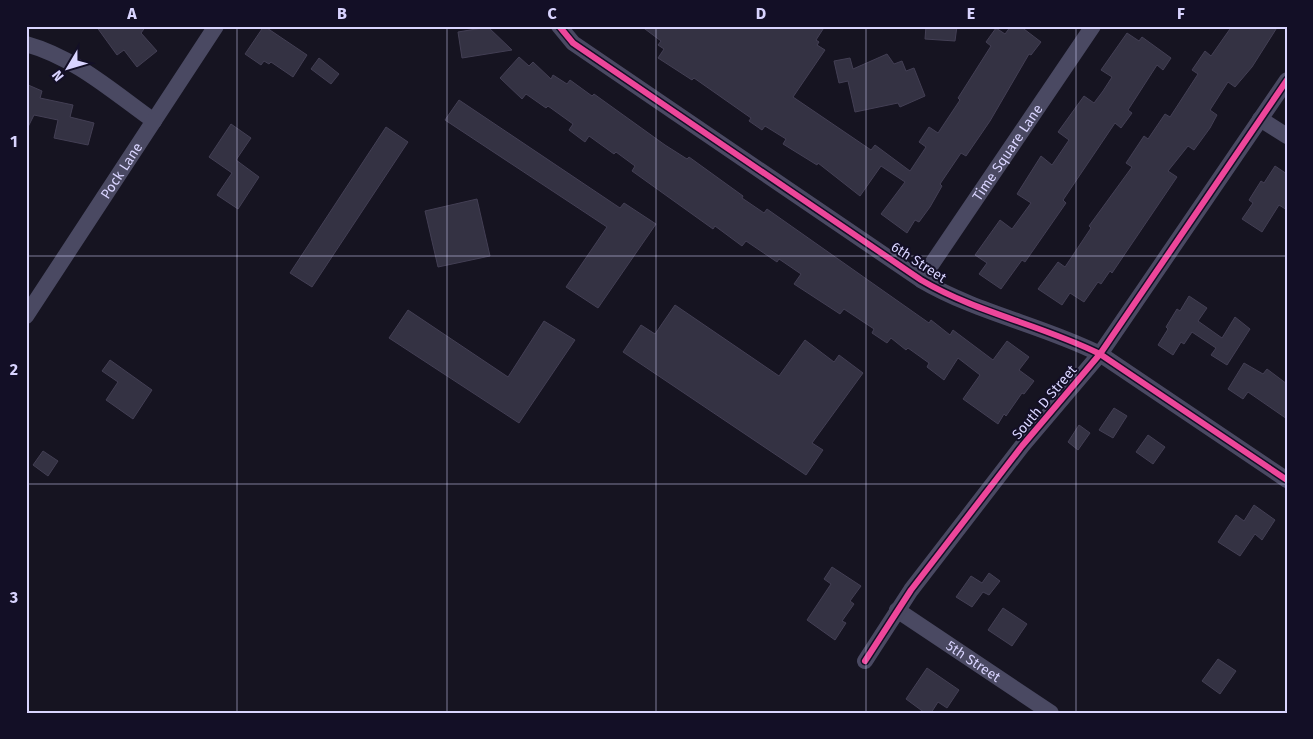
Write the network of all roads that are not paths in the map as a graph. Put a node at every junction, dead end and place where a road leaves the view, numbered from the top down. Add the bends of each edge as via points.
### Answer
1 (216, 26) edge
2 (559, 26) edge
3 (1093, 26) edge
4 (26, 44) edge
5 (1287, 80) edge
6 (1260, 119) junction
7 (154, 121) junction
8 (1287, 136) edge
9 (921, 280) junction
10 (26, 316) edge
11 (1100, 354) junction
12 (1287, 480) edge
13 (897, 610) junction
14 (865, 661) dead end
15 (1050, 713) edge

1 - 7 street, Pock Lane
2 - 9 street, 6th Street via 574,43
3 - 9 street, Time Square Lane
4 - 7 street via 61,57 91,74
5 - 6 street, South D Street
6 - 8 street
6 - 11 street, South D Street
7 - 10 street, Pock Lane
9 - 11 street, 6th Street via 946,295 1070,339
11 - 12 street, 6th Street
11 - 13 street, South D Street via 1022,446
13 - 14 street, South D Street
13 - 15 street, 5th Street

